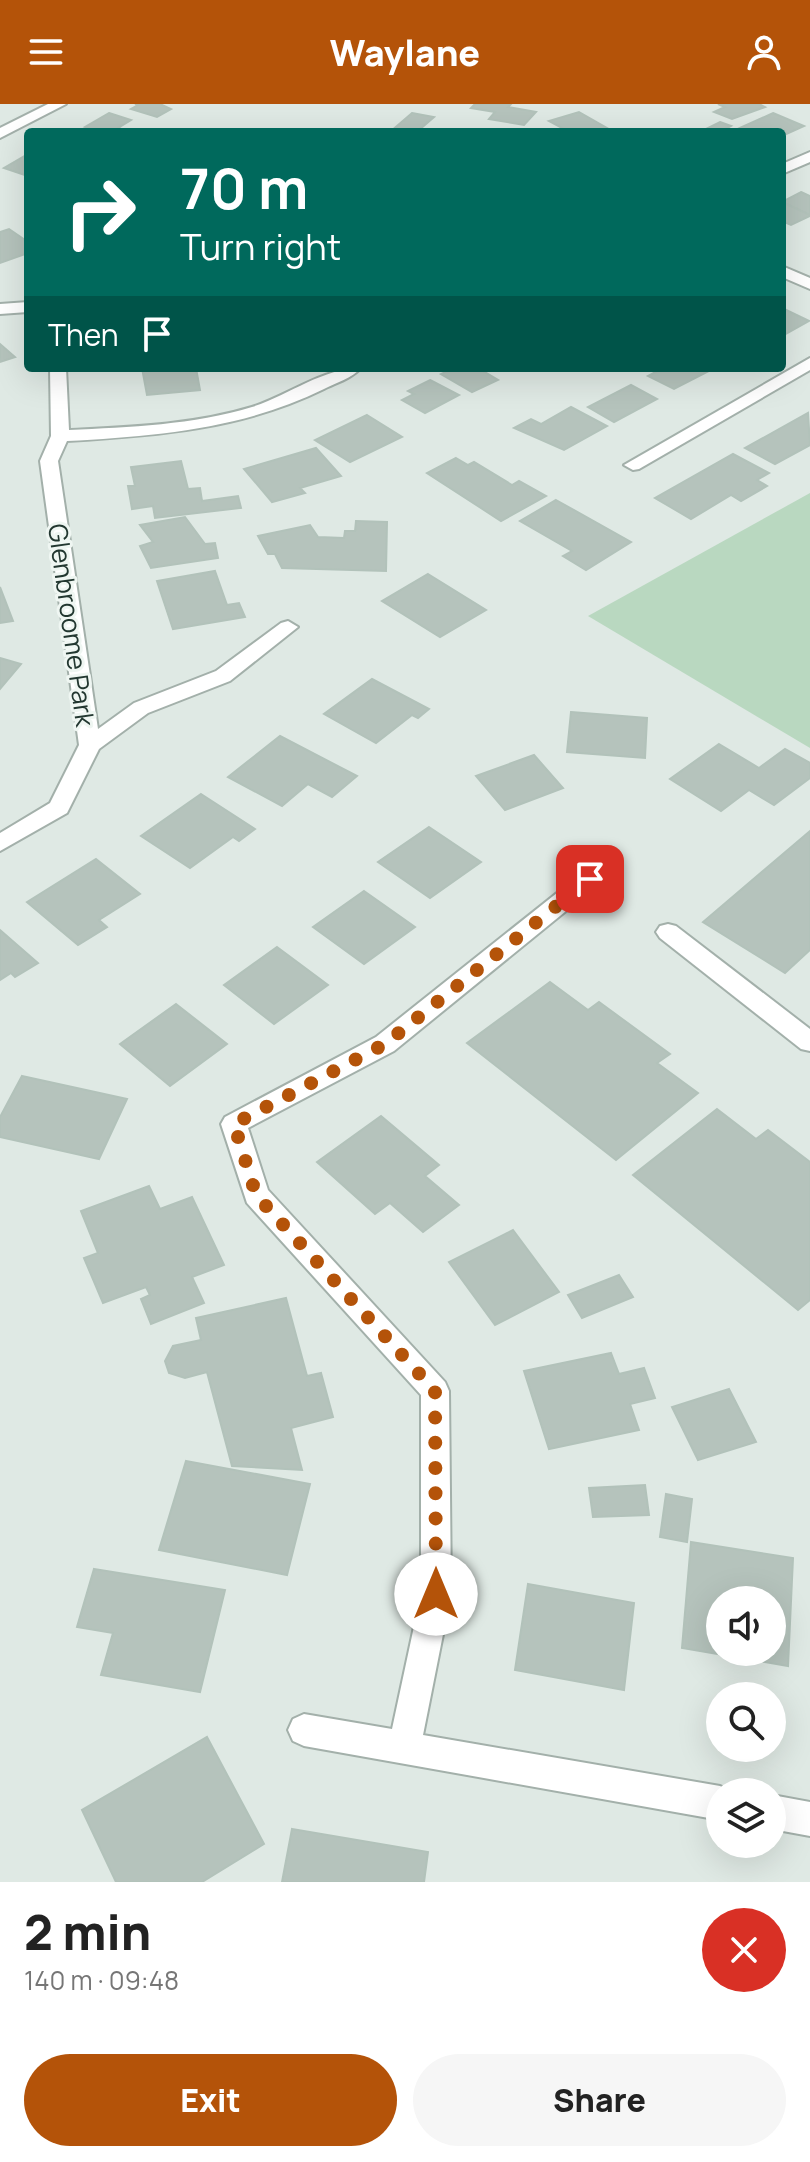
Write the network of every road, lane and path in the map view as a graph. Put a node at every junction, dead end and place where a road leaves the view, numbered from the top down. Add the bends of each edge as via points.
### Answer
1 (59, 104) edge
2 (0, 134) edge
3 (810, 156) edge
4 (786, 168) edge
5 (786, 273) edge
6 (810, 284) edge
7 (24, 307) edge
8 (0, 309) edge
9 (810, 363) edge
10 (58, 372) edge
11 (345, 372) edge
12 (60, 436) junction
13 (633, 465) dead end
14 (288, 627) dead end
15 (90, 745) junction
16 (0, 843) edge
17 (590, 879) dead end
18 (668, 932) dead end
19 (810, 1042) edge
20 (304, 1730) dead end
21 (404, 1748) junction
22 (706, 1801) edge
23 (786, 1815) edge
24 (810, 1819) edge

1 - 2 street
3 - 4 street
5 - 6 street
7 - 8 street
9 - 13 street
10 - 12 street, Glenbroome Park
11 - 12 street via 284,401 215,421 177,429
12 - 15 street, Glenbroome Park via 49,461
14 - 15 street via 223,676 141,708
15 - 16 street, Glenbroome Park via 59,808
17 - 21 street via 385,1044 234,1124 256,1195 435,1391 436,1594
18 - 19 street
20 - 21 street
21 - 22 street
23 - 24 street

